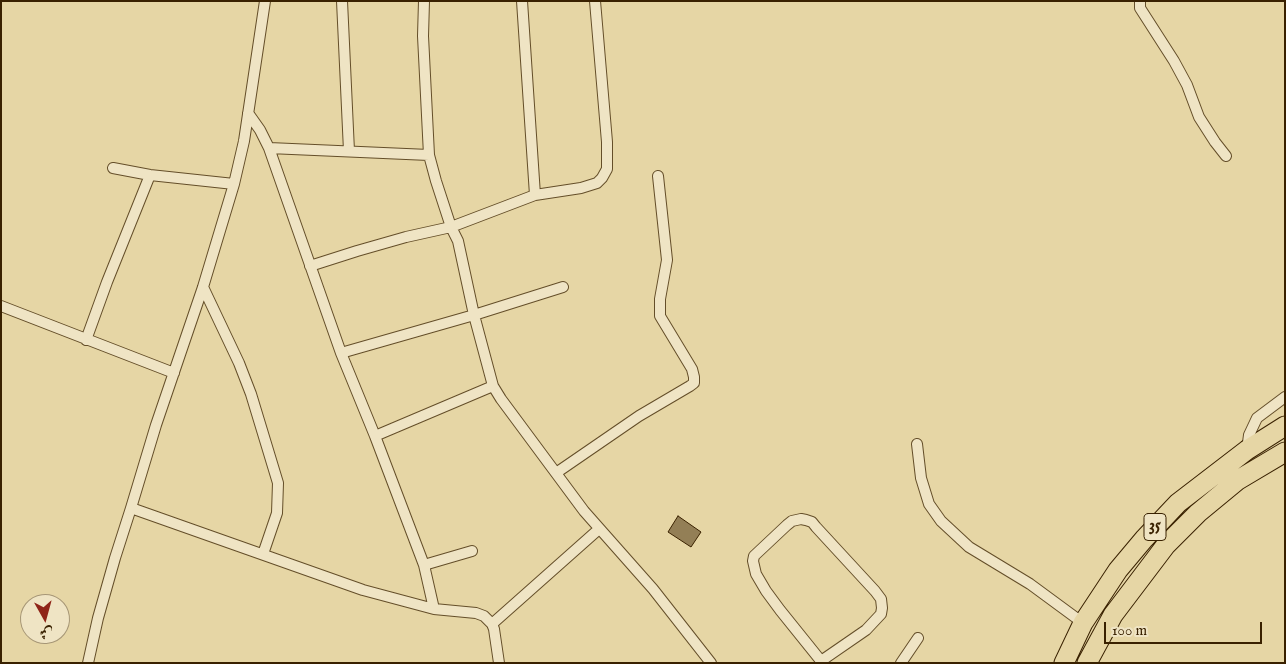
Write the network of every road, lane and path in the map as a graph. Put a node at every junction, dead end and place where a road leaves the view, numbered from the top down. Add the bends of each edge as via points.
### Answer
1 (265, 1) edge
2 (342, 1) edge
3 (424, 1) edge
4 (522, 1) edge
5 (595, 1) edge
6 (1140, 1) edge
7 (248, 113) junction
8 (269, 148) junction
9 (349, 151) junction
10 (429, 155) junction
11 (1226, 156) dead end
12 (113, 168) dead end
13 (150, 175) junction
14 (658, 176) dead end
15 (234, 184) junction
16 (535, 195) junction
17 (451, 227) junction
18 (310, 266) junction
19 (203, 287) junction
20 (563, 287) dead end
21 (1, 306) edge
22 (474, 315) junction
23 (86, 340) junction
24 (341, 353) junction
25 (174, 374) junction
26 (493, 386) junction
27 (1285, 397) edge
28 (1285, 426) edge
29 (375, 436) junction
30 (917, 444) dead end
31 (1247, 450) junction
32 (1285, 452) edge
33 (556, 473) junction
34 (131, 508) junction
35 (600, 529) junction
36 (472, 551) dead end
37 (263, 554) junction
38 (424, 565) junction
39 (434, 609) junction
40 (1084, 623) junction
41 (492, 624) junction
42 (918, 638) dead end
43 (822, 662) edge
44 (88, 663) edge
45 (499, 663) edge
46 (711, 663) edge
47 (901, 663) edge
48 (1064, 663) edge
49 (1087, 663) edge

1 - 7 street
2 - 9 street
3 - 10 street
4 - 16 street
5 - 16 street via 607,170 596,183
6 - 11 street via 1140,8 1174,61 1199,117
7 - 8 street
7 - 15 street
8 - 9 street
8 - 18 street
9 - 10 street
10 - 17 street
12 - 13 street
13 - 15 street
13 - 23 street
14 - 33 street via 667,260 660,316 692,369 694,383
15 - 19 street
16 - 17 street
17 - 18 street via 398,239
17 - 22 street via 458,241
18 - 24 street
19 - 25 street
19 - 37 street via 251,394 278,483 277,513
20 - 22 street
21 - 23 street
22 - 24 street
22 - 26 street
23 - 25 street
24 - 29 street
25 - 34 street
26 - 29 street
26 - 33 street
27 - 31 street via 1257,418 1249,435
28 - 31 highway, 35
29 - 38 street
30 - 40 street via 921,478 929,504 941,521 969,546
31 - 40 highway, 35 via 1178,503 1144,539 1118,570
32 - 49 highway, 35 via 1238,480 1166,545 1113,615
33 - 35 street
34 - 37 street
34 - 44 street via 103,598
35 - 41 street
35 - 46 street via 654,589
36 - 38 street
37 - 39 street via 363,590
38 - 39 street
39 - 41 street via 476,613
40 - 48 highway, 35
41 - 45 street
42 - 47 street
43 - 43 street via 866,630 881,614 881,599 812,522 801,519 786,525 754,556 753,561 766,592

